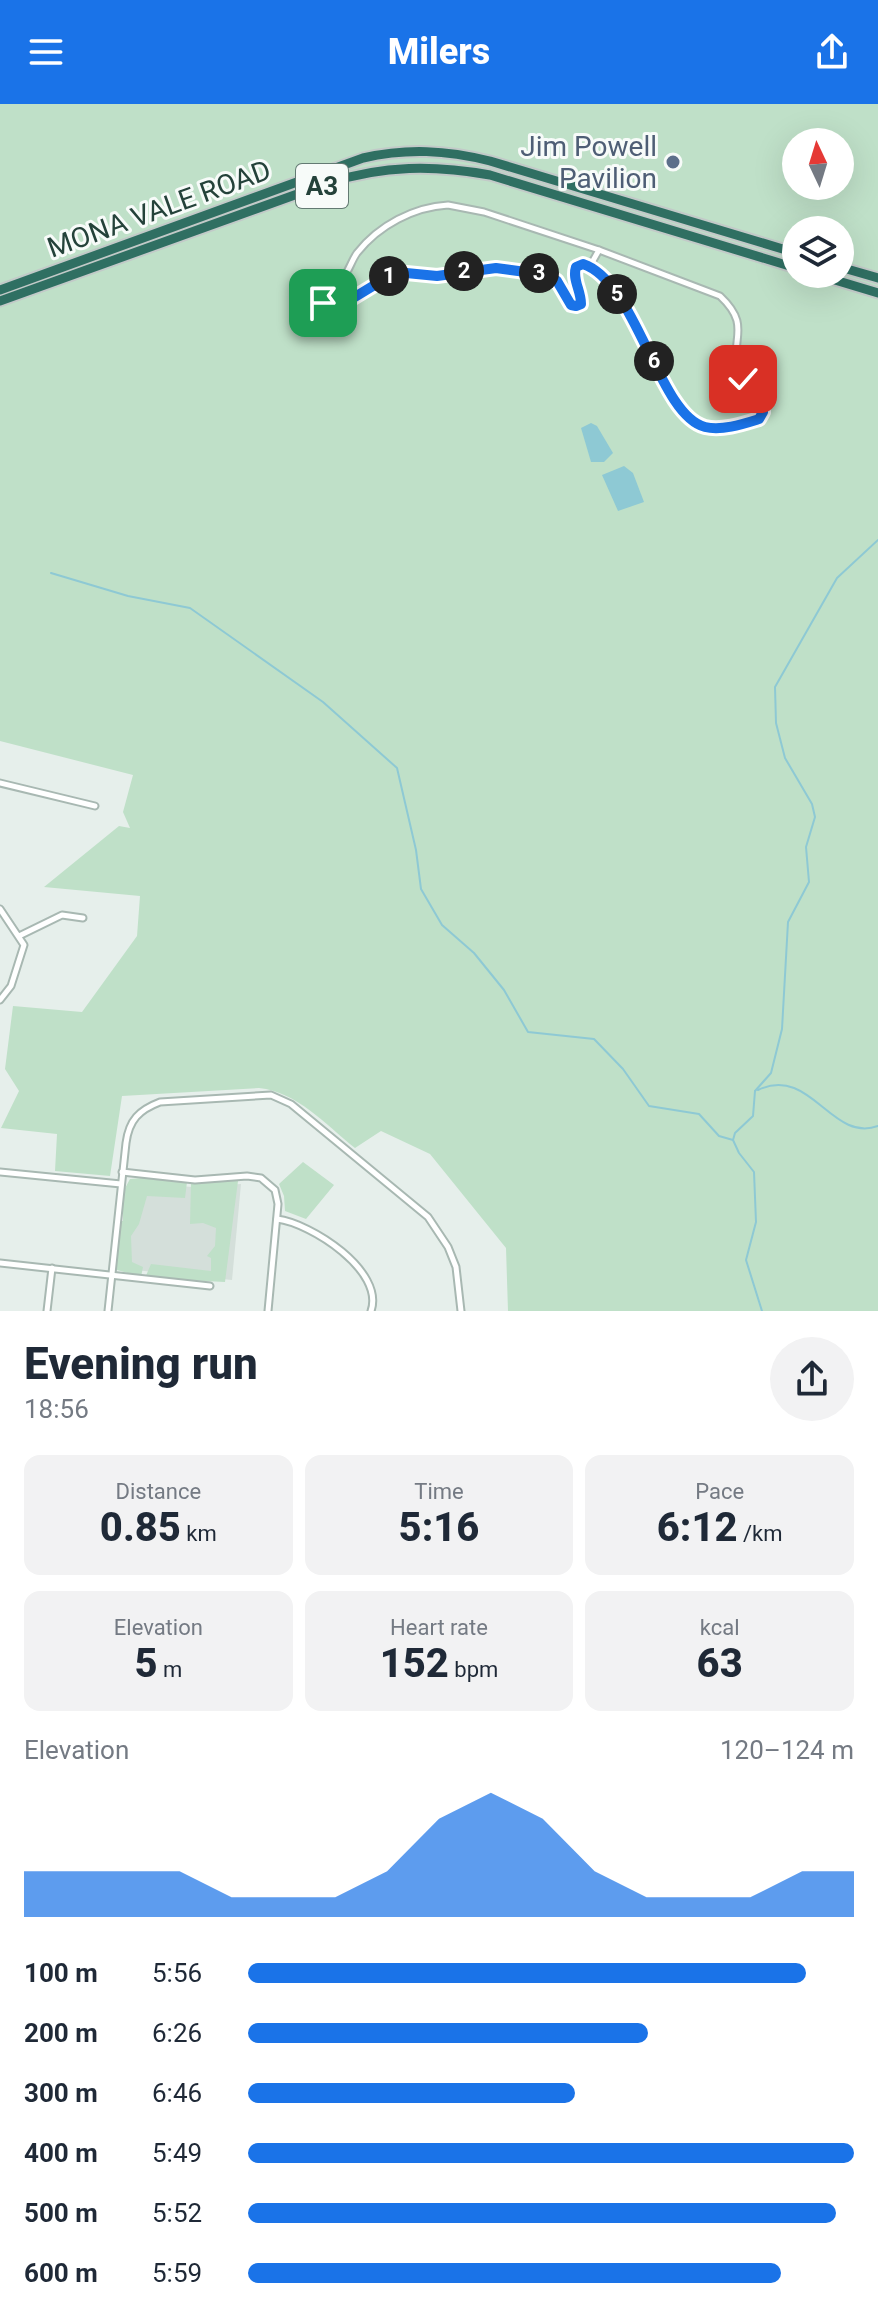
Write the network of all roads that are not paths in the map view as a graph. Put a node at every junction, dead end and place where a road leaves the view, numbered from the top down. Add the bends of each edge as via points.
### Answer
1 (782, 249) edge
2 (599, 250) junction
3 (782, 264) edge
4 (590, 266) junction
5 (854, 271) edge
6 (878, 278) edge
7 (854, 286) edge
8 (0, 290) edge
9 (878, 293) edge
10 (0, 301) edge
11 (0, 783) edge
12 (95, 806) dead end
13 (0, 909) edge
14 (83, 918) dead end
15 (19, 936) junction
16 (0, 1000) edge
17 (0, 1172) edge
18 (122, 1172) junction
19 (121, 1184) junction
20 (277, 1219) junction
21 (0, 1263) edge
22 (52, 1268) junction
23 (112, 1276) junction
24 (210, 1286) dead end
25 (47, 1311) edge
26 (108, 1311) edge
27 (268, 1311) edge
28 (371, 1311) edge
29 (461, 1311) edge

1 - 8 highway, MONA VALE ROAD / A3 via 490,161 411,150 352,161
2 - 4 street
2 - 4 street via 698,285 728,303 739,322 738,368 761,405 759,419 707,428 692,422 608,278
2 - 4 street via 463,207 430,206 375,235 323,295 323,303 340,306 396,272 437,276 496,268 548,275 576,306 581,299 576,267
3 - 10 highway, MONA VALE ROAD / A3 via 490,175 410,167 328,183
5 - 6 highway
7 - 9 highway
11 - 12 street
13 - 15 street
14 - 15 street via 62,915
15 - 16 street via 24,945 18,966
17 - 19 street
18 - 19 street
18 - 20 street via 195,1180 261,1178 275,1190
18 - 29 street via 127,1132 144,1109 160,1102 271,1095 291,1104 428,1217 456,1267
19 - 23 street
20 - 27 street
20 - 28 street via 306,1227 367,1276 373,1290
21 - 22 street
22 - 23 street
22 - 25 street
23 - 24 street
23 - 26 street

